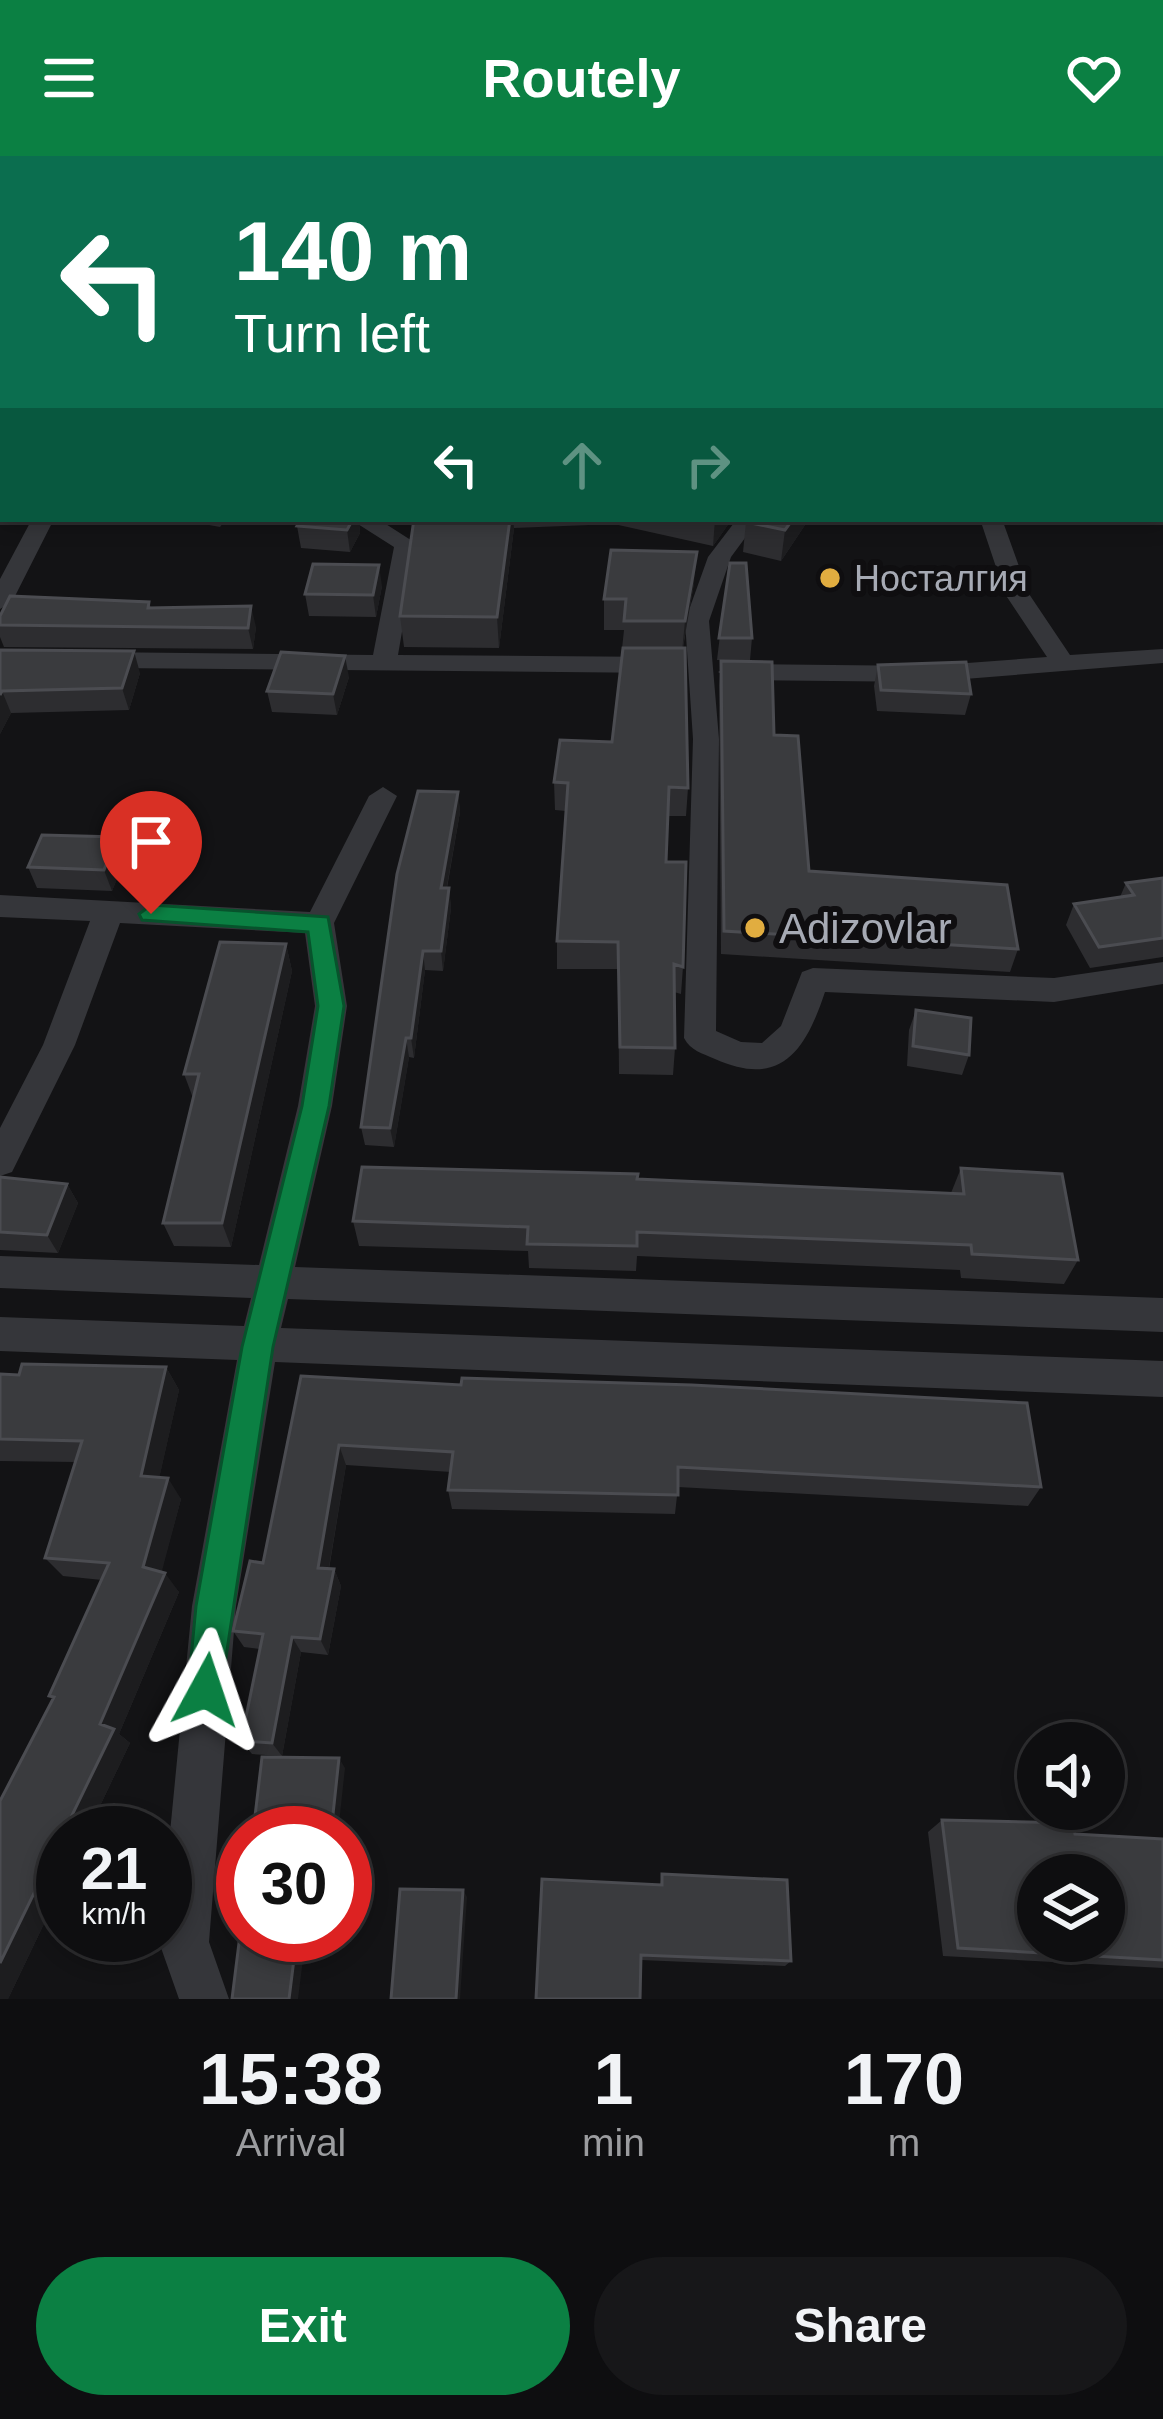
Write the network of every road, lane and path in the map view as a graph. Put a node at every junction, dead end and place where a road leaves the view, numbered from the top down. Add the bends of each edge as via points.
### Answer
1 (41, 522) edge
2 (366, 522) edge
3 (746, 522) edge
4 (992, 522) edge
5 (0, 602) edge
6 (1163, 656) edge
7 (0, 659) edge
8 (384, 661) junction
9 (1063, 663) junction
10 (699, 668) junction
11 (383, 796) dead end
12 (0, 906) edge
13 (109, 911) junction
14 (319, 923) junction
15 (1163, 973) edge
16 (0, 1162) edge
17 (0, 1272) edge
18 (274, 1282) junction
19 (1163, 1315) edge
20 (0, 1334) edge
21 (258, 1347) junction
22 (1163, 1379) edge
23 (204, 1999) edge

1 - 5 street
2 - 8 street via 406,544
3 - 10 street via 706,585
4 - 9 street via 1018,595
6 - 9 street
7 - 8 street
8 - 10 street
9 - 10 street via 927,674
10 - 15 street via 706,740 700,1038 739,1055 769,1056 795,1033 813,980 1054,990
11 - 14 street
12 - 13 street
13 - 14 street
13 - 16 street via 59,1045
14 - 18 street via 331,1006
17 - 18 street
18 - 19 street
18 - 21 street
20 - 21 street
21 - 22 street
21 - 23 street via 214,1606 184,1942

